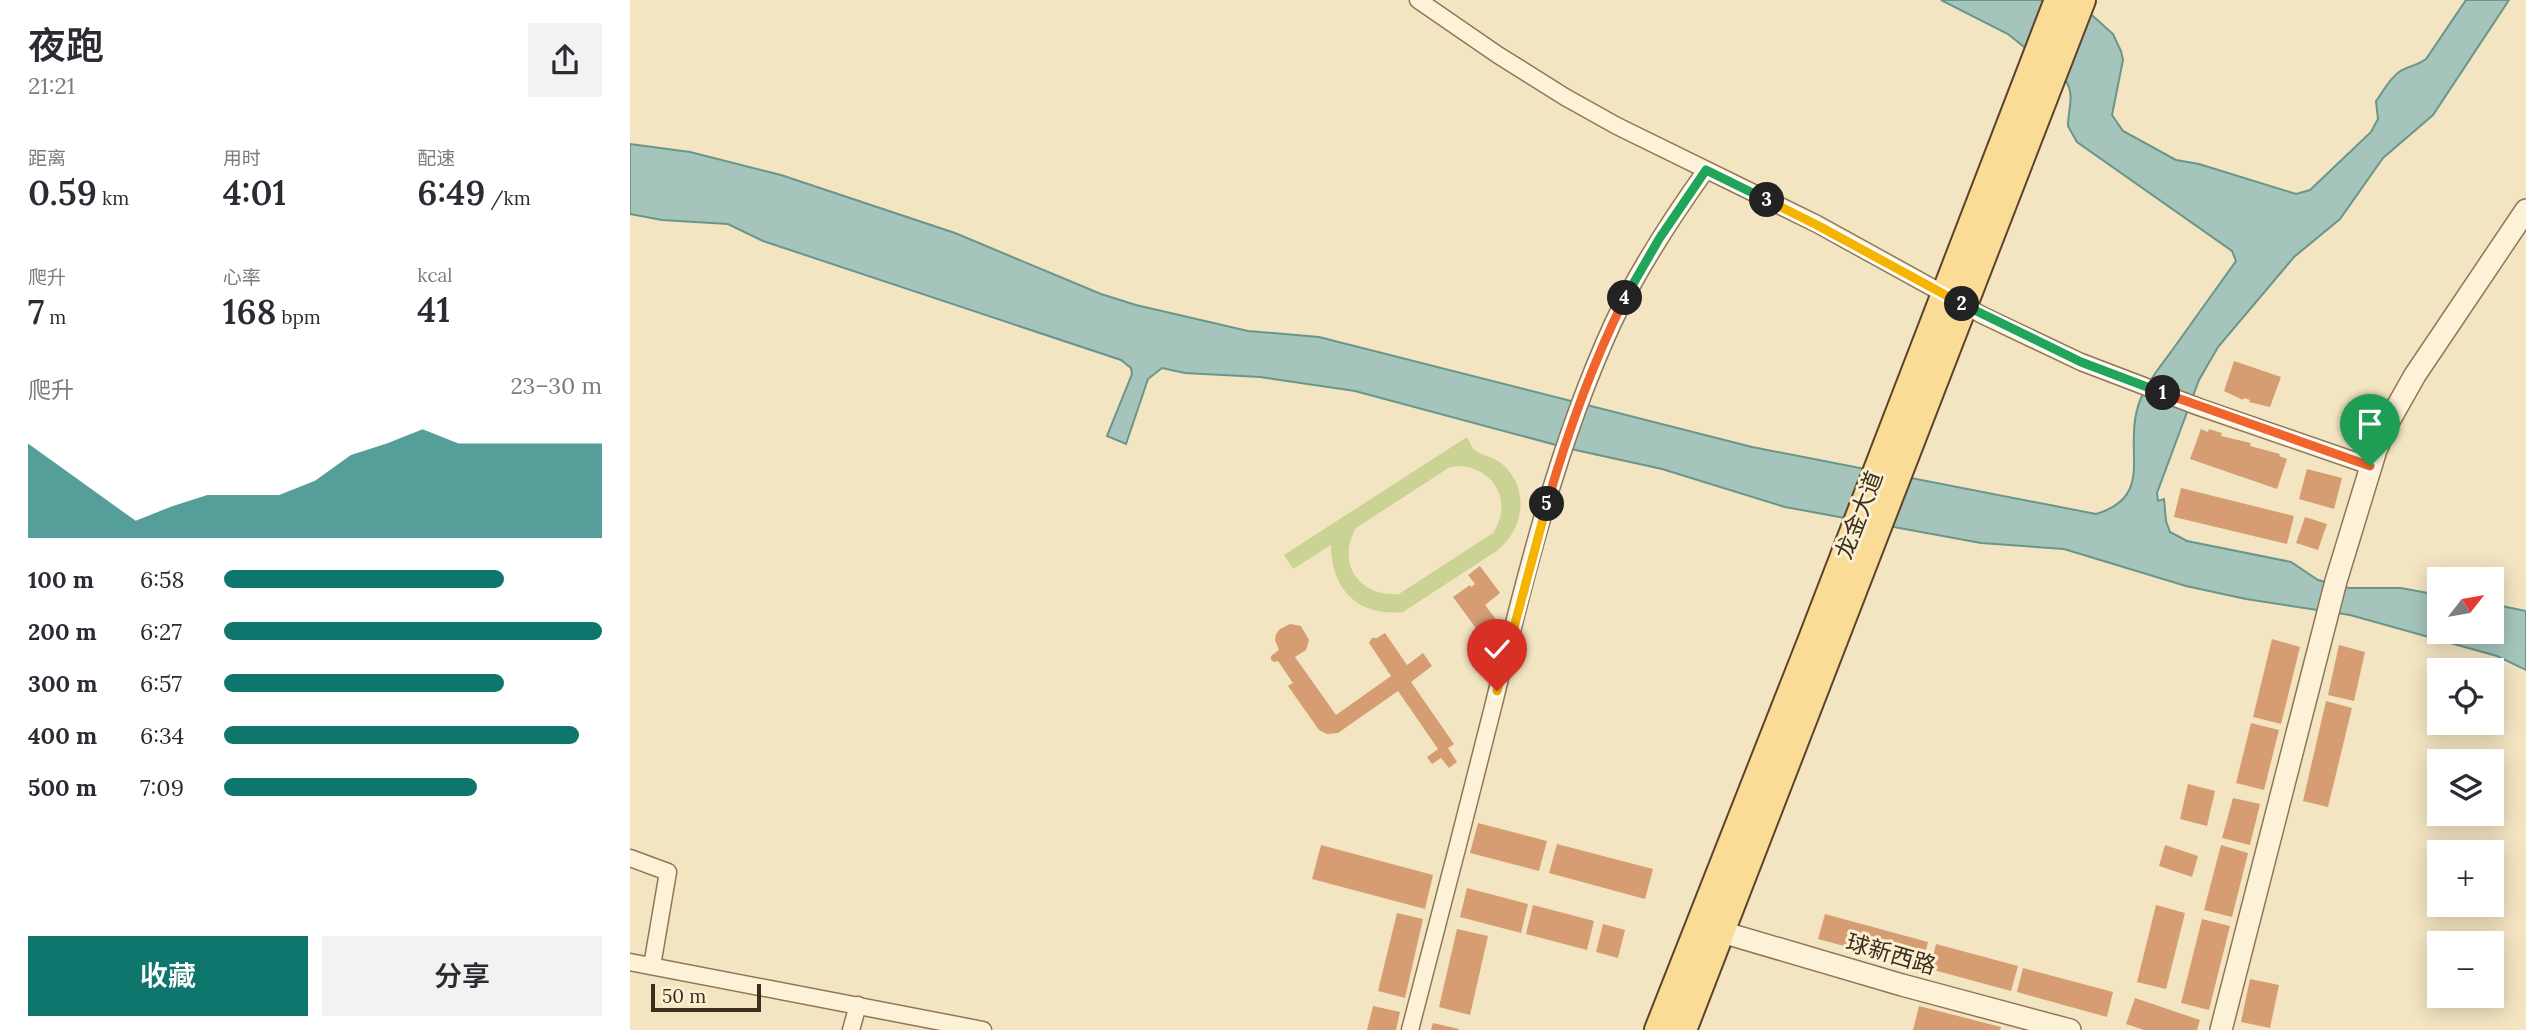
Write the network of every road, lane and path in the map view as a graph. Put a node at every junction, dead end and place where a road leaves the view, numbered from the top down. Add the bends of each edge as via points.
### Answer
1 (1418, 0) edge
2 (2058, 0) edge
3 (2082, 0) edge
4 (2042, 73) junction
5 (1706, 170) junction
6 (2526, 210) edge
7 (1954, 300) junction
8 (2370, 466) junction
9 (630, 858) edge
10 (1711, 928) junction
11 (630, 962) edge
12 (652, 967) junction
13 (858, 1005) junction
14 (851, 1030) edge
15 (983, 1030) edge
16 (1410, 1030) edge
17 (1658, 1030) edge
18 (1684, 1030) edge
19 (2070, 1030) edge
20 (2221, 1030) edge

1 - 5 street via 1565,97
2 - 4 main road, 龙金大道
3 - 4 main road, 龙金大道
4 - 7 main road, 龙金大道
5 - 7 street
5 - 16 street via 1631,286 1561,454
6 - 8 street via 2401,397
7 - 8 street via 2081,362
7 - 10 main road, 龙金大道
8 - 20 street
9 - 12 street via 668,872
10 - 17 main road, 龙金大道
10 - 18 main road, 龙金大道
10 - 19 street, 球新西路
11 - 12 street
12 - 13 street
13 - 14 street
13 - 15 street

